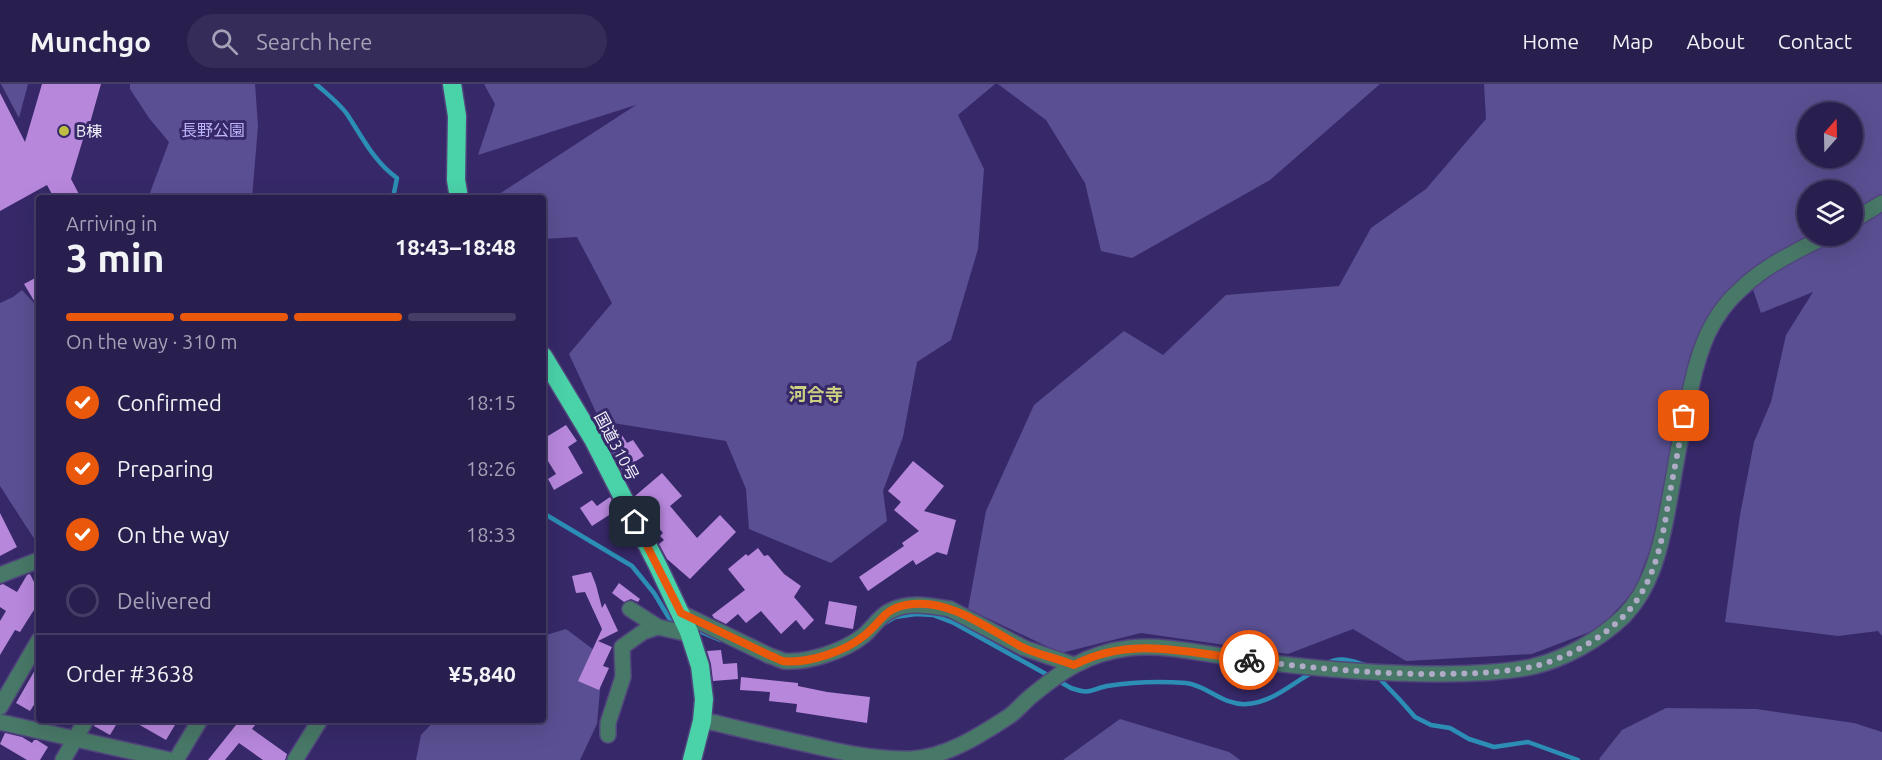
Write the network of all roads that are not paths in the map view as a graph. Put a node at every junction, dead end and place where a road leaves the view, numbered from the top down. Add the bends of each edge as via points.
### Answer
1 (452, 84) edge
2 (458, 195) edge
3 (1882, 203) edge
4 (1863, 214) edge
5 (1807, 246) edge
6 (546, 361) edge
7 (36, 561) edge
8 (0, 575) edge
9 (630, 609) dead end
10 (681, 614) junction
11 (658, 627) junction
12 (689, 633) junction
13 (36, 645) edge
14 (1069, 668) junction
15 (0, 707) edge
16 (702, 721) junction
17 (0, 722) edge
18 (84, 723) edge
19 (198, 723) edge
20 (318, 723) edge
21 (608, 735) dead end
22 (75, 739) junction
23 (63, 760) edge
24 (170, 760) edge
25 (176, 760) edge
26 (294, 760) edge
27 (692, 760) edge

1 - 2 highway via 457,116
3 - 4 street
5 - 14 street via 1776,262 1744,286 1709,330 1689,396 1653,568 1637,600 1591,642 1533,666 1464,674 1296,666 1151,647 1110,651
6 - 10 highway, 国道310号 via 592,439
7 - 8 street
9 - 11 street
10 - 12 highway, 国道310号
10 - 14 street via 784,661 823,656 851,645 882,616 915,604 950,609
11 - 12 street
11 - 21 street via 622,646 623,677 609,716
12 - 16 highway, 国道310号 via 700,666
13 - 15 street
14 - 16 street via 1010,716 973,738 935,755 913,759 867,758
16 - 27 highway, 国道310号
17 - 22 street
18 - 22 street
19 - 25 street
20 - 26 street
22 - 23 street
22 - 24 street

